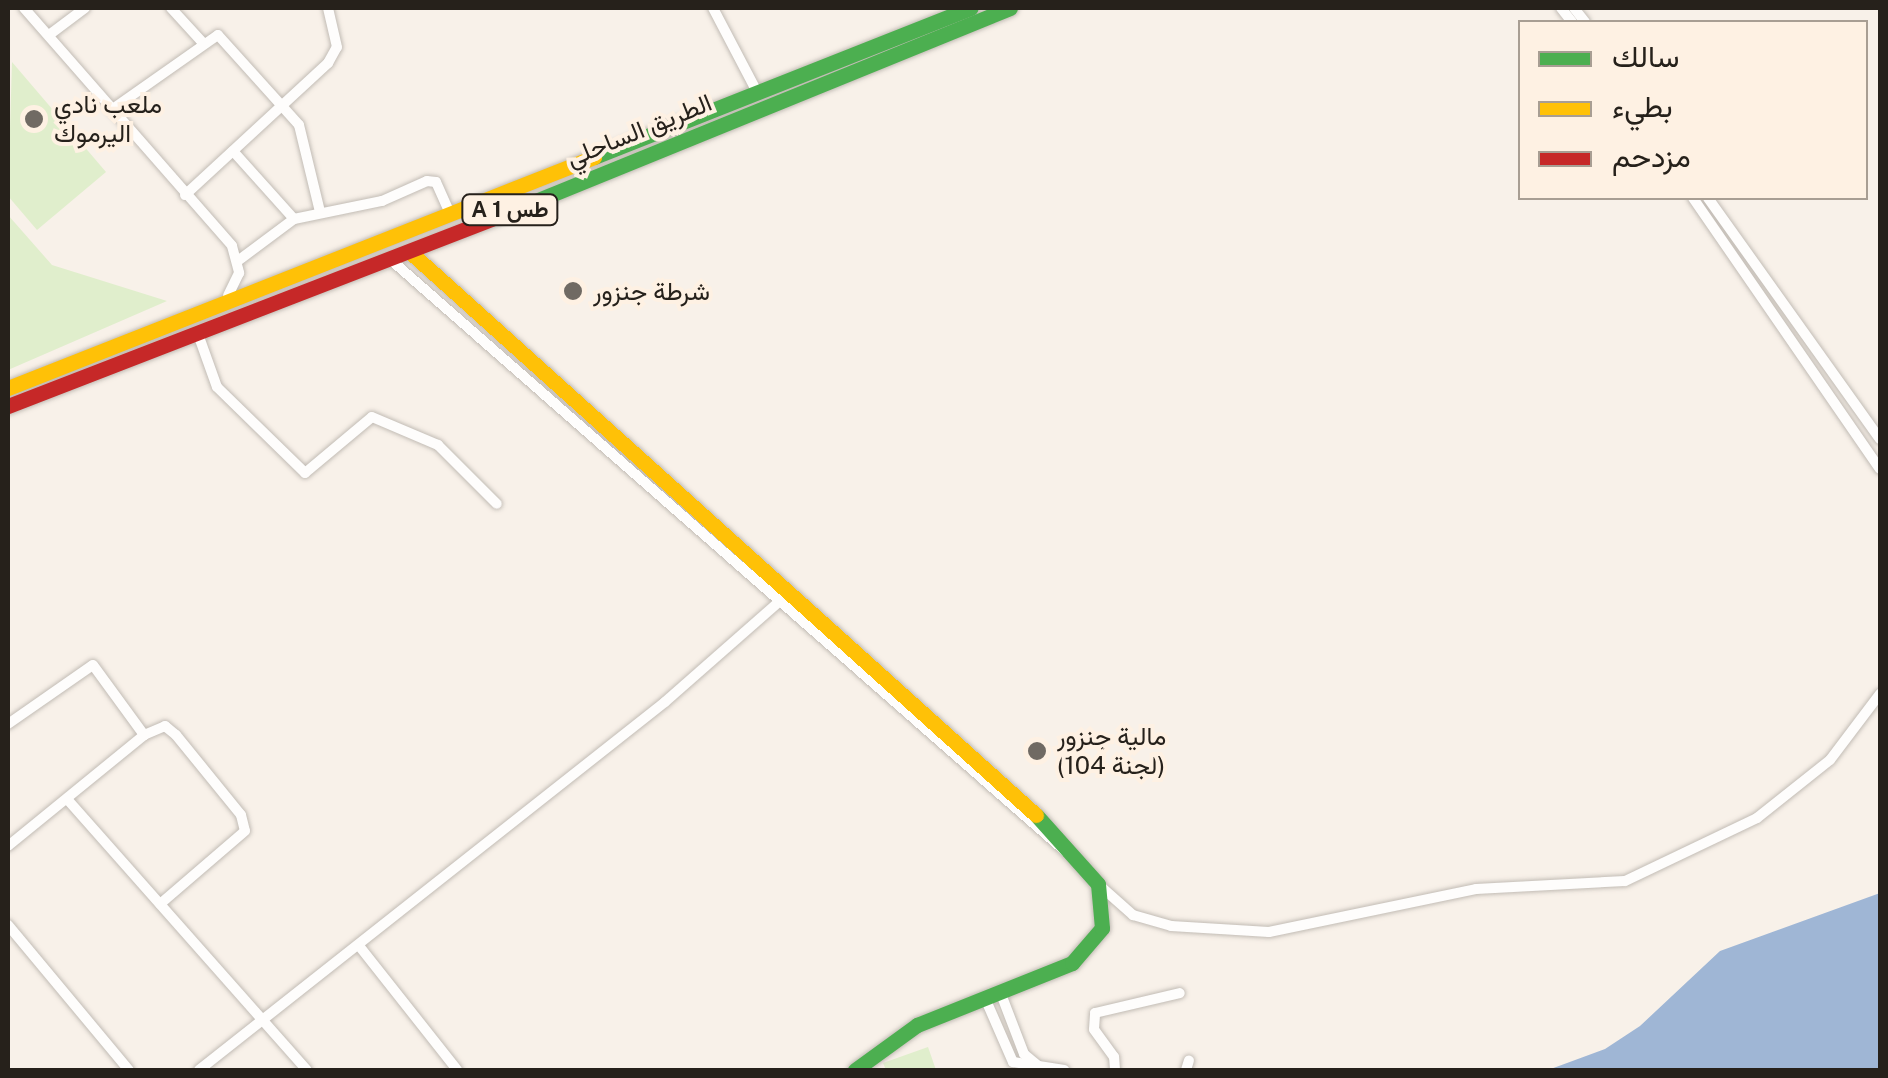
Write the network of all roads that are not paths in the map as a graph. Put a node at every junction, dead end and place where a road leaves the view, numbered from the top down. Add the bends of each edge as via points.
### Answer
1 (24, 8) edge
2 (85, 8) edge
3 (171, 8) edge
4 (328, 8) edge
5 (713, 8) edge
6 (957, 8) edge
7 (971, 8) edge
8 (1001, 9) edge
9 (934, 23) junction
10 (49, 35) junction
11 (202, 42) junction
12 (756, 90) junction
13 (280, 106) junction
14 (114, 108) junction
15 (233, 151) junction
16 (185, 195) junction
17 (1694, 200) edge
18 (1709, 200) edge
19 (320, 212) junction
20 (450, 215) junction
21 (294, 219) junction
22 (1732, 231) junction
23 (1721, 239) junction
24 (410, 252) junction
25 (390, 259) junction
26 (239, 260) junction
27 (217, 308) junction
28 (198, 333) junction
29 (8, 388) edge
30 (8, 406) edge
31 (1867, 420) junction
32 (1853, 429) junction
33 (1880, 439) edge
34 (1880, 469) edge
35 (497, 504) dead end
36 (784, 598) junction
37 (1879, 699) edge
38 (8, 724) edge
39 (144, 735) junction
40 (67, 800) junction
41 (8, 846) edge
42 (1098, 884) junction
43 (160, 904) junction
44 (8, 924) edge
45 (360, 946) junction
46 (1180, 993) dead end
47 (993, 996) junction
48 (262, 1020) junction
49 (1044, 1067) edge
50 (129, 1070) edge
51 (199, 1070) edge
52 (307, 1070) edge
53 (458, 1070) edge
54 (855, 1070) edge
55 (1064, 1070) edge
56 (1115, 1070) edge

1 - 10 street
2 - 10 street
3 - 11 street
4 - 13 street via 333,57
5 - 12 street
6 - 9 main road
7 - 9 main road, الطريق الساحلي / A 1 طس
8 - 24 main road, الطريق الساحلي / A 1 طس
9 - 12 main road, الطريق الساحلي / A 1 طس
10 - 14 street
11 - 13 street via 220,37
11 - 14 street
12 - 20 main road, الطريق الساحلي / A 1 طس
13 - 15 street
13 - 19 street via 304,132
14 - 16 street
15 - 16 street
15 - 21 street
16 - 26 street
17 - 23 street
18 - 22 street
19 - 20 street via 382,201 432,180
19 - 21 street
20 - 27 main road, الطريق الساحلي / A 1 طس
21 - 26 street
22 - 23 street
22 - 31 street
23 - 32 street
24 - 25 main road, الطريق الساحلي / A 1 طس
24 - 36 main road
25 - 28 main road, الطريق الساحلي / A 1 طس
25 - 36 street
26 - 27 street via 236,286
27 - 29 main road, الطريق الساحلي / A 1 طس
28 - 30 main road, الطريق الساحلي / A 1 طس
28 - 35 street via 217,387 304,473 372,417 438,445
31 - 32 street
31 - 33 street
32 - 34 street
36 - 42 main road
36 - 45 street
37 - 42 street via 1830,760 1757,818 1625,881 1476,889 1269,932 1171,926 1133,915
38 - 39 street via 93,666
39 - 40 street
39 - 43 street via 161,726 171,730 242,815 245,831
40 - 41 street
40 - 43 street
42 - 47 main road via 1105,914 1084,953 1047,977
43 - 48 street
44 - 50 street
45 - 48 street
45 - 53 street
46 - 56 street via 1095,1013 1094,1029 1114,1057
47 - 49 street via 1024,1054
47 - 54 main road via 917,1025
48 - 51 street
48 - 52 street
49 - 55 street

